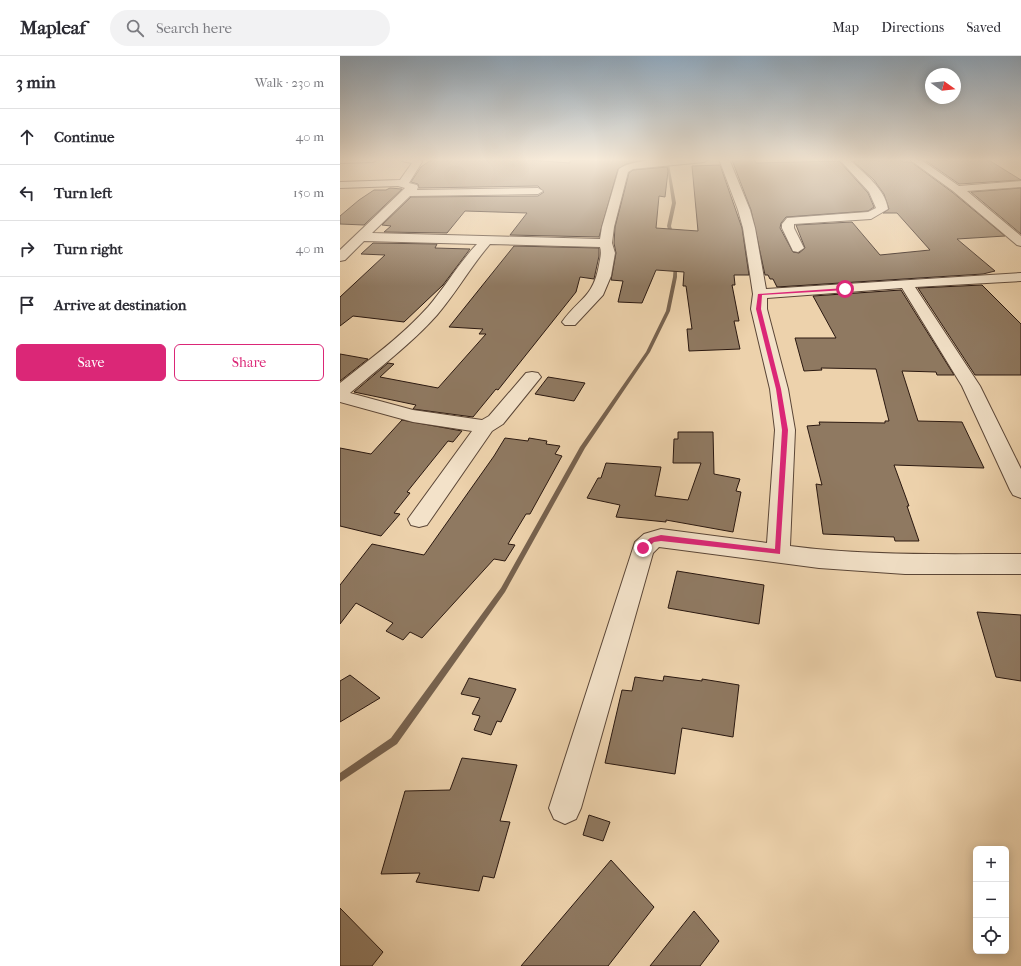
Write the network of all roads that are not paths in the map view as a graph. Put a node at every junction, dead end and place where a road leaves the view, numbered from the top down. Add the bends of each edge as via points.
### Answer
1 (393, 201) edge
2 (616, 201) edge
3 (741, 201) edge
4 (881, 201) edge
5 (972, 201) edge
6 (362, 237) junction
7 (486, 241) junction
8 (1021, 242) edge
9 (606, 243) junction
10 (798, 248) dead end
11 (340, 256) edge
12 (1021, 277) edge
13 (906, 284) junction
14 (760, 294) junction
15 (570, 322) dead end
16 (532, 377) dead end
17 (340, 392) edge
18 (340, 396) edge
19 (485, 427) junction
20 (1021, 490) edge
21 (419, 519) dead end
22 (778, 552) junction
23 (1021, 564) edge
24 (565, 808) dead end

1 - 6 street
2 - 9 street
3 - 14 street via 757,266
4 - 10 street via 882,209 871,215 791,221 788,228
5 - 8 street
6 - 7 street
6 - 11 street
7 - 9 street
7 - 17 street via 419,326
9 - 15 street via 608,253 598,292
12 - 13 street
13 - 14 street
13 - 20 street via 970,386
14 - 22 street via 759,309 779,389 785,430
16 - 19 street via 496,420
18 - 19 street via 413,416
19 - 21 street
22 - 23 street via 819,559 905,564
22 - 24 street via 661,538 652,540 643,548

